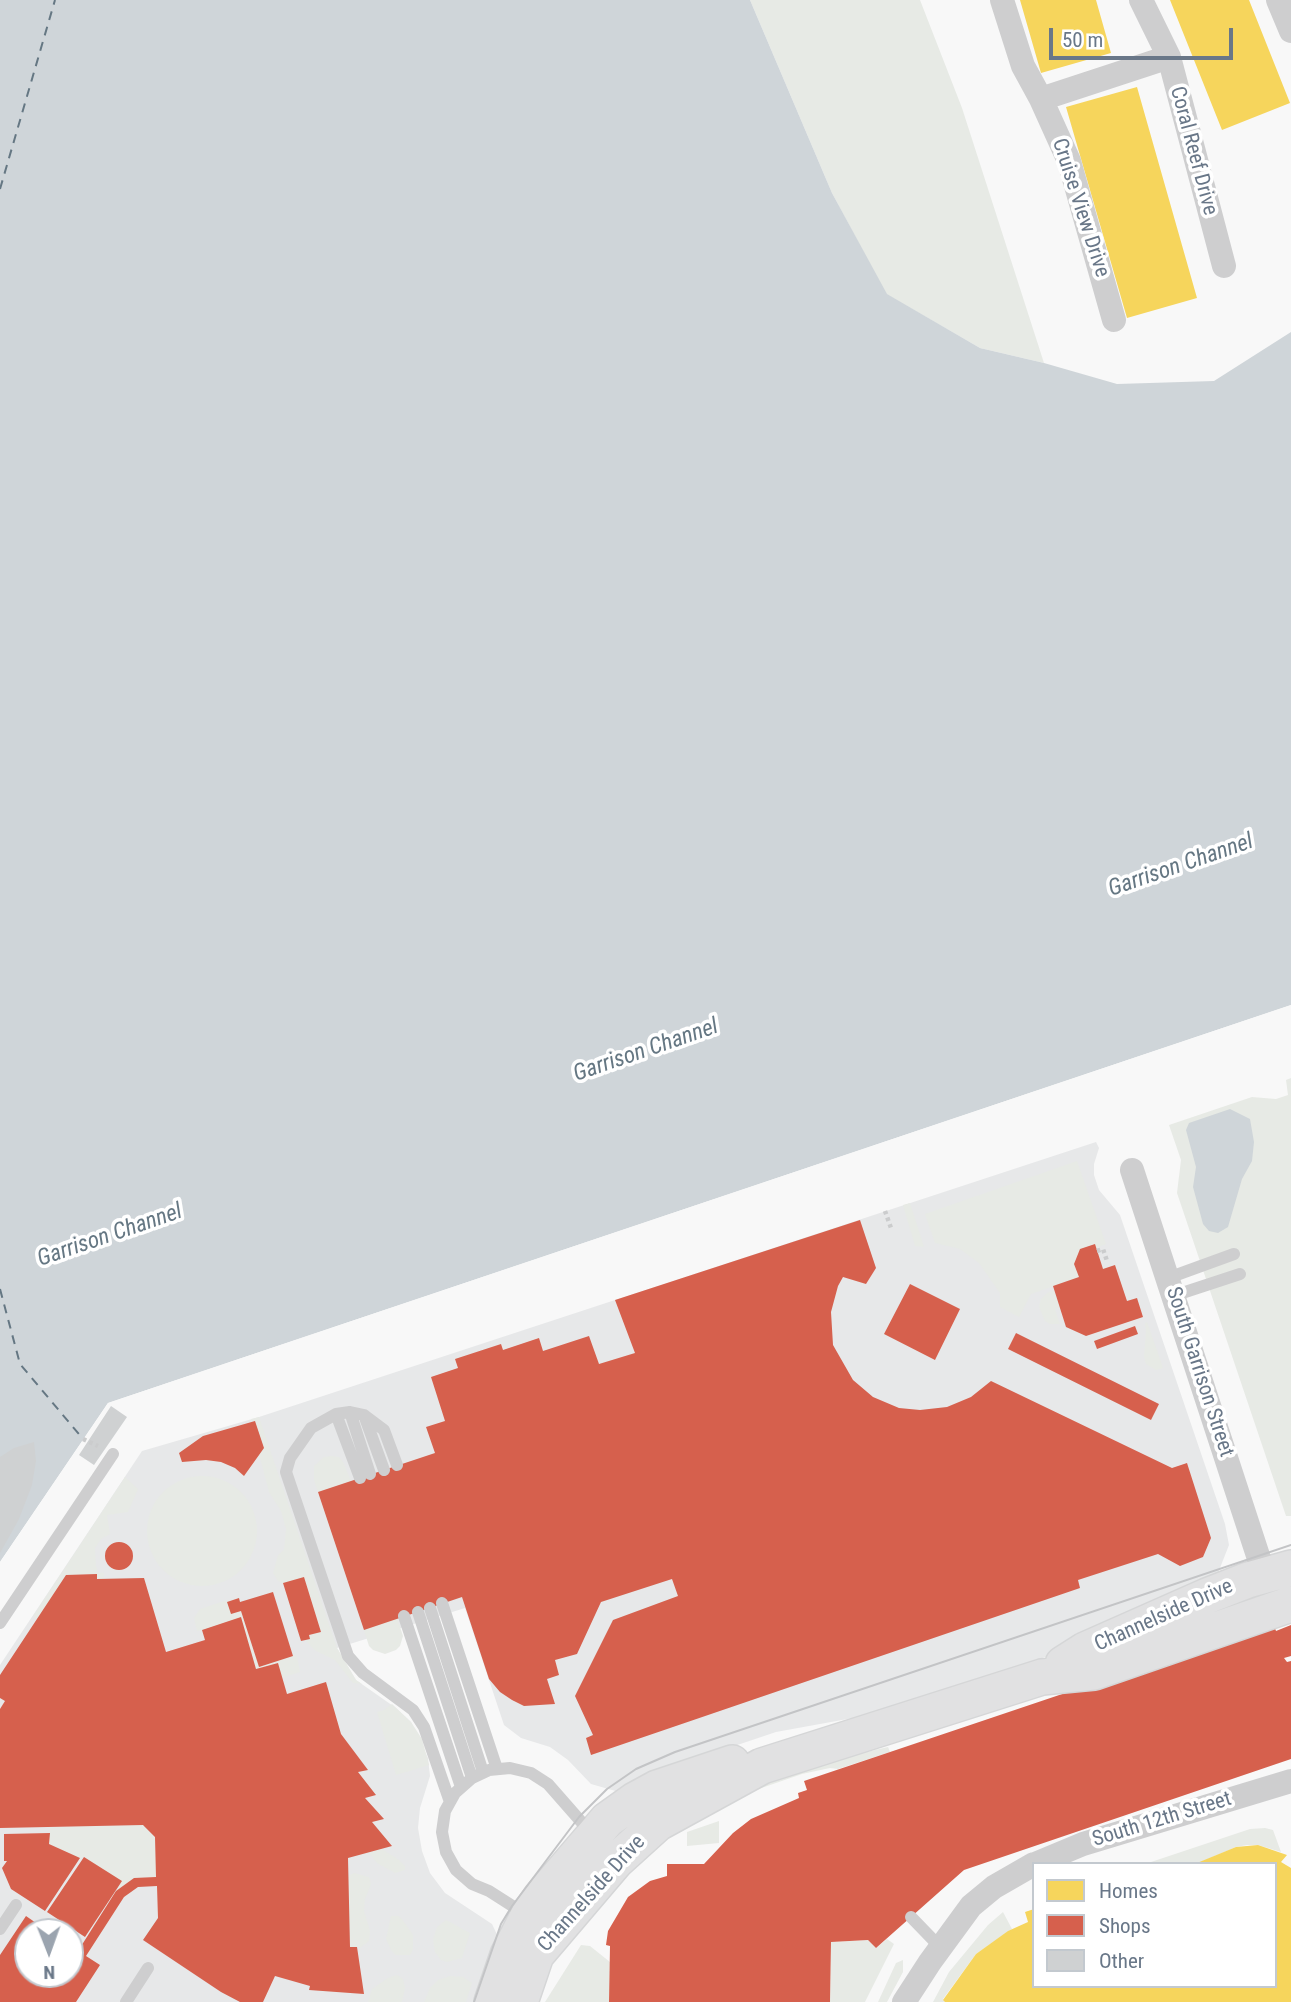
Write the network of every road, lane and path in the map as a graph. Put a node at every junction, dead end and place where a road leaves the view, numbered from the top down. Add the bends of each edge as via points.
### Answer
1 (1002, 0) edge
2 (1141, 0) edge
3 (1278, 0) edge
4 (1291, 31) edge
5 (1169, 57) junction
6 (1041, 99) junction
7 (1224, 266) dead end
8 (1114, 320) dead end
9 (1132, 1170) dead end
10 (886, 1211) dead end
11 (891, 1228) dead end
12 (1097, 1251) dead end
13 (1234, 1254) dead end
14 (1107, 1261) dead end
15 (1240, 1274) dead end
16 (1170, 1287) junction
17 (350, 1412) junction
18 (336, 1414) junction
19 (113, 1454) dead end
20 (391, 1467) dead end
21 (1278, 1571) edge
22 (1291, 1604) edge
23 (404, 1616) dead end
24 (0, 1623) edge
25 (1131, 1659) junction
26 (1042, 1677) junction
27 (497, 1769) junction
28 (478, 1775) junction
29 (461, 1787) junction
30 (1289, 1788) edge
31 (450, 1802) junction
32 (604, 1848) junction
33 (1039, 1862) edge
34 (1032, 1865) edge
35 (16, 1905) dead end
36 (528, 1916) junction
37 (911, 1917) dead end
38 (0, 1929) edge
39 (940, 1947) junction
40 (148, 1968) dead end
41 (126, 2002) edge
42 (492, 2002) edge
43 (520, 2002) edge
44 (904, 2002) edge

1 - 6 street, Cruise View Drive via 1023,66
2 - 5 street, Coral Reef Drive
3 - 4 street
5 - 6 street
5 - 7 street, Coral Reef Drive
6 - 8 street, Cruise View Drive via 1069,161
9 - 16 street, South Garrison Street
10 - 11 path
12 - 14 path via 1103,1249
13 - 16 lane
15 - 16 lane
16 - 21 street, South Garrison Street
17 - 18 lane
17 - 18 lane via 365,1476
17 - 20 lane via 364,1415 384,1430
18 - 31 lane via 311,1428 290,1458 287,1480 348,1656 413,1710 424,1727
19 - 24 lane
21 - 25 main road via 1233,1610 1174,1632
21 - 26 main road, Channelside Drive via 1217,1592 1085,1650
22 - 25 main road, Channelside Drive
23 - 29 lane
25 - 26 main road, Channelside Drive via 1094,1672
26 - 32 main road, Channelside Drive via 762,1766 733,1762 657,1788 620,1810
27 - 28 lane
27 - 28 lane via 430,1608
27 - 32 lane via 531,1773 548,1784
28 - 29 lane
29 - 31 lane
30 - 33 street, South 12th Street via 1083,1844
31 - 36 lane via 442,1832 456,1870
32 - 36 main road, Channelside Drive via 541,1896
32 - 43 main road, Channelside Drive via 536,1955
34 - 39 street, South 12th Street via 981,1896
35 - 38 lane
36 - 42 main road, Channelside Drive
37 - 39 lane
39 - 44 street, South 12th Street
40 - 41 lane

